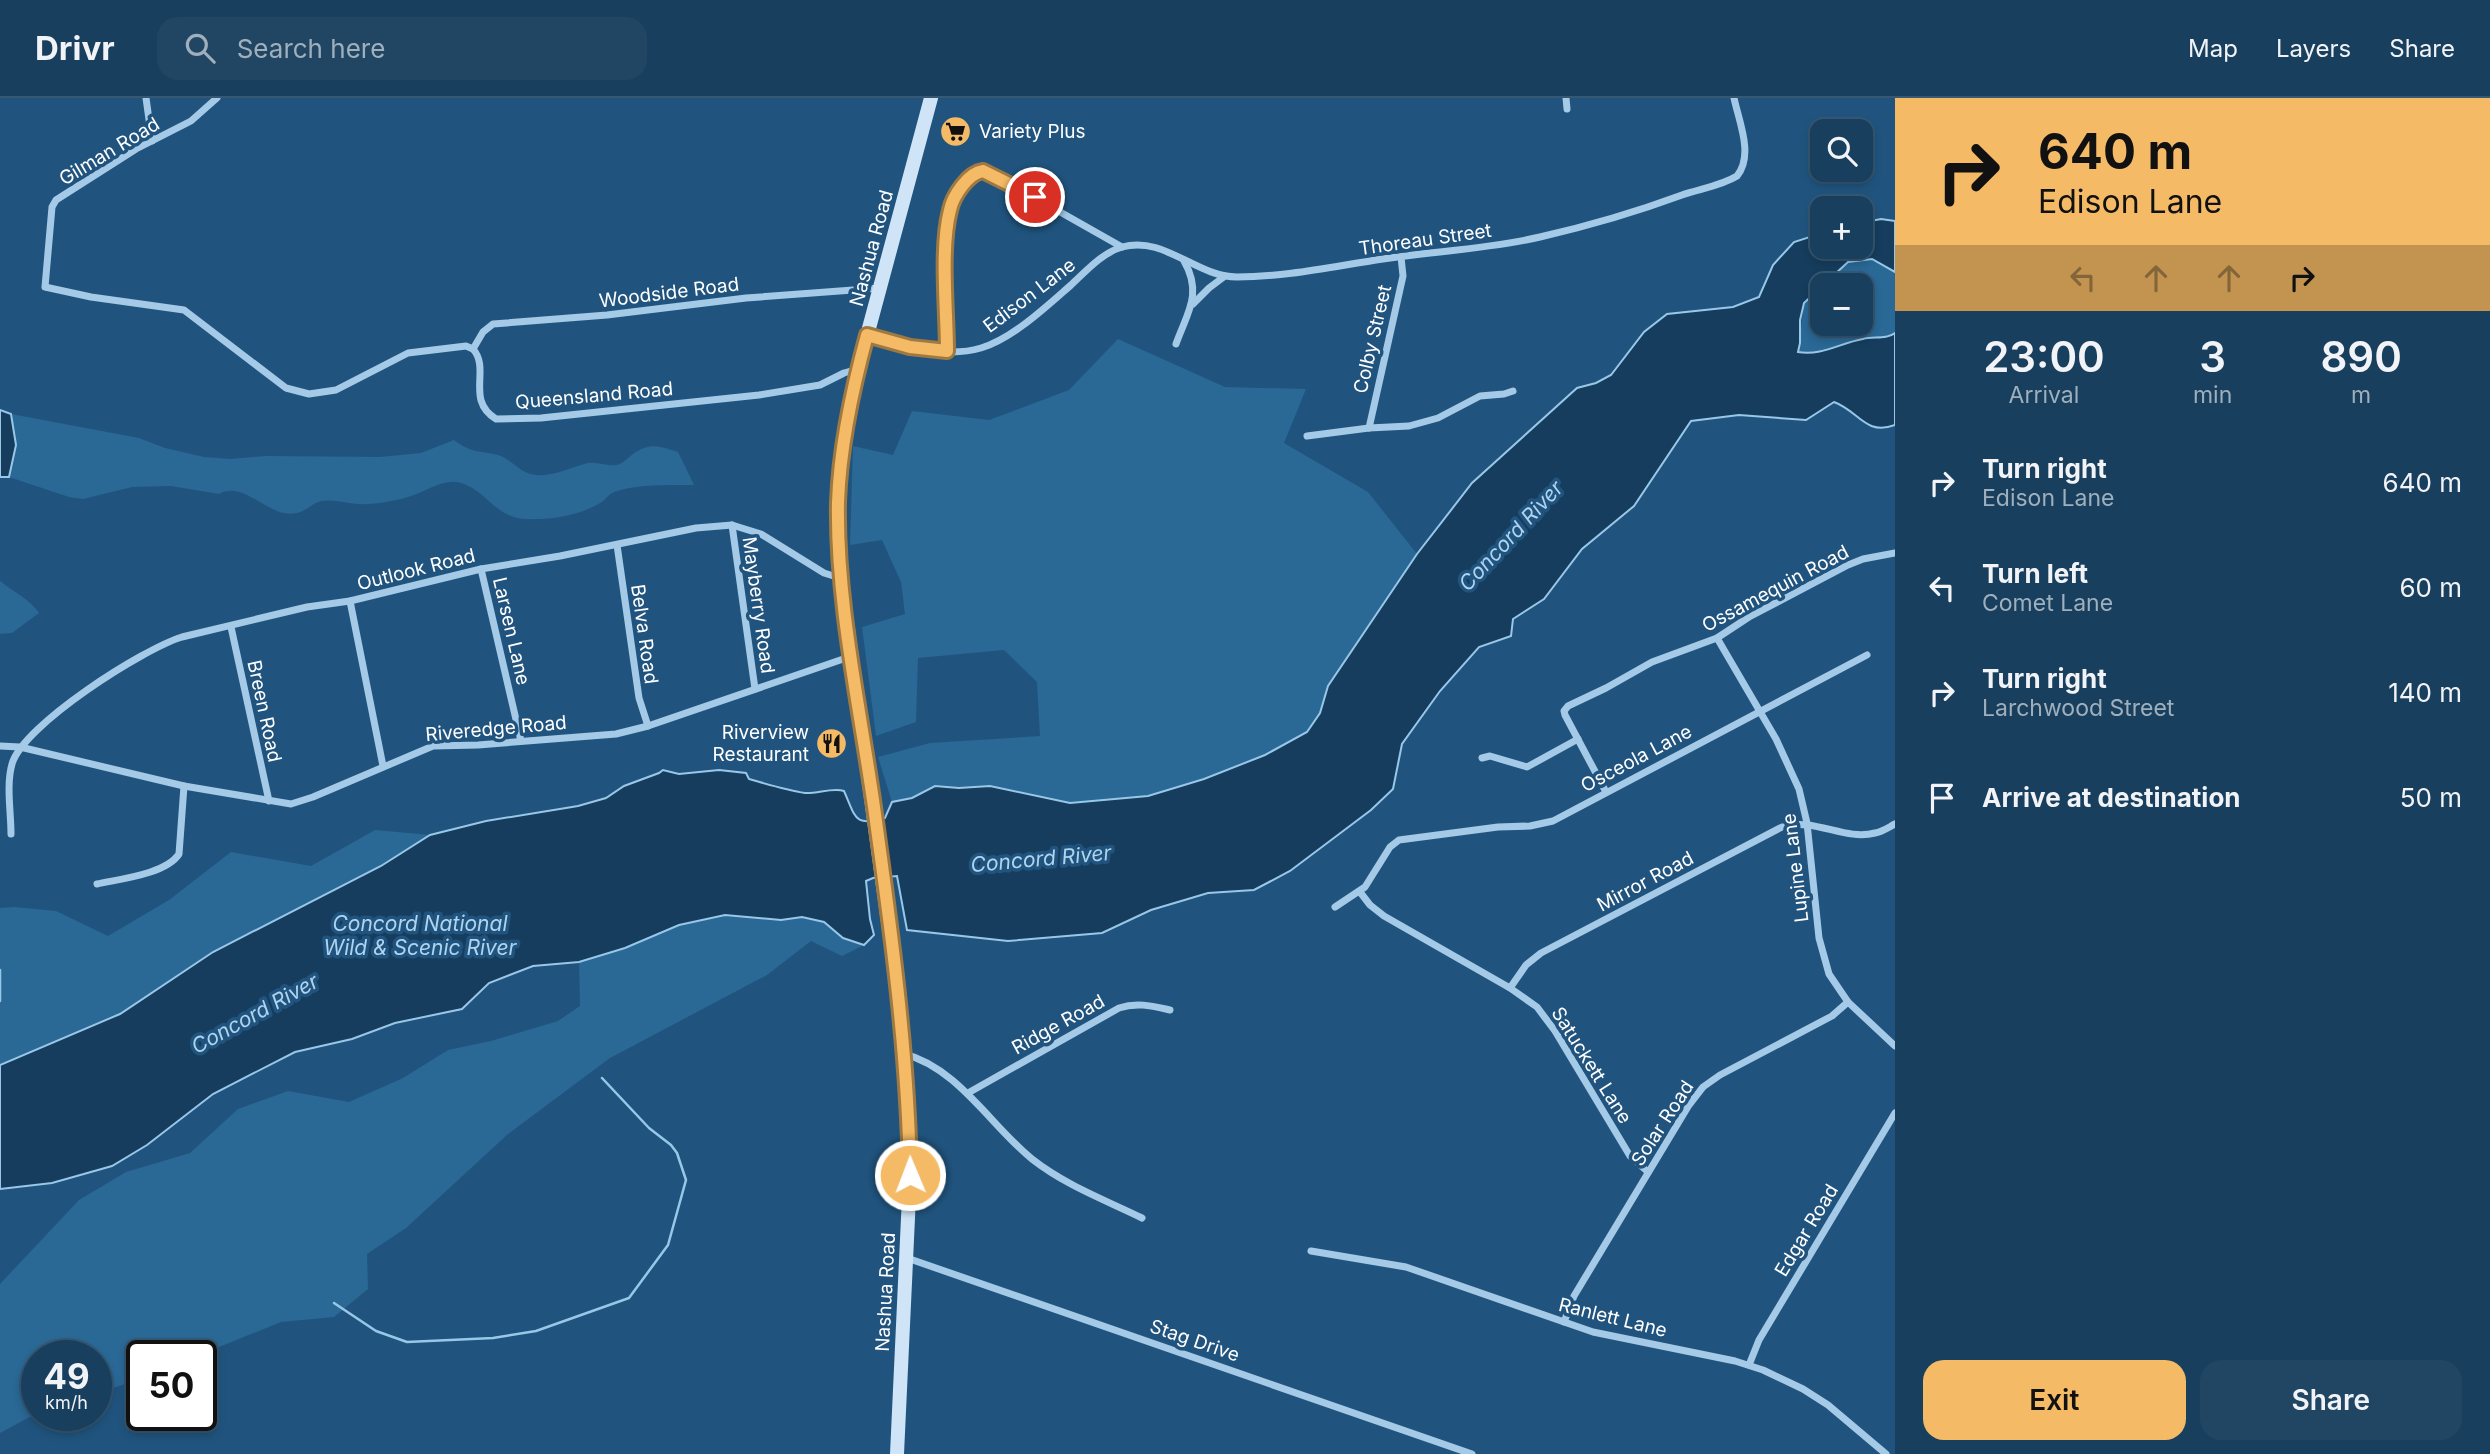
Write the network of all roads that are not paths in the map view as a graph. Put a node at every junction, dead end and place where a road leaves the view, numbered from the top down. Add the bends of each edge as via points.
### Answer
1 (146, 98) edge
2 (217, 98) edge
3 (932, 98) edge
4 (1566, 98) edge
5 (1734, 98) edge
6 (1567, 109) dead end
7 (152, 141) junction
8 (1122, 247) junction
9 (1401, 257) junction
10 (1184, 260) junction
11 (1225, 276) junction
12 (880, 288) junction
13 (1193, 304) junction
14 (867, 335) junction
15 (1176, 344) dead end
16 (473, 349) junction
17 (947, 351) junction
18 (858, 369) junction
19 (1513, 391) dead end
20 (1368, 428) junction
21 (1307, 436) dead end
22 (732, 525) junction
23 (617, 545) junction
24 (1895, 553) edge
25 (481, 569) junction
26 (841, 578) junction
27 (350, 601) junction
28 (230, 627) junction
29 (1717, 638) junction
30 (1867, 655) dead end
31 (852, 656) junction
32 (755, 689) junction
33 (1761, 712) junction
34 (648, 726) junction
35 (1578, 739) junction
36 (521, 741) junction
37 (0, 746) edge
38 (20, 747) junction
39 (1482, 758) dead end
40 (383, 766) junction
41 (184, 786) junction
42 (1606, 792) junction
43 (269, 801) junction
44 (1807, 823) junction
45 (1895, 824) edge
46 (11, 834) dead end
47 (97, 884) dead end
48 (1360, 892) junction
49 (1335, 907) dead end
50 (1510, 988) junction
51 (1848, 1002) junction
52 (1170, 1010) dead end
53 (1895, 1046) edge
54 (904, 1054) junction
55 (968, 1093) junction
56 (1895, 1113) edge
57 (1648, 1172) junction
58 (1142, 1218) dead end
59 (1311, 1251) dead end
60 (906, 1258) junction
61 (1564, 1322) junction
62 (1749, 1365) junction
63 (897, 1454) edge
64 (1472, 1454) edge
65 (1886, 1454) edge

1 - 7 street
2 - 7 street, Gilman Road via 191,121
3 - 12 main road, Nashua Road
4 - 6 street
5 - 9 street, Thoreau Street via 1745,159 1732,179 1539,237
7 - 16 street, Gilman Road via 56,200 45,286 184,310 286,388 309,394 336,390 408,353
8 - 10 street, Thoreau Street via 1152,247
8 - 17 street, Edison Lane via 996,342 978,349
8 - 17 street via 1002,179 976,172 950,210
9 - 11 street, Thoreau Street via 1324,270
9 - 20 street, Colby Street via 1403,276
10 - 11 street, Thoreau Street
10 - 13 street via 1192,278
11 - 13 street
12 - 14 main road, Nashua Road
12 - 16 street, Woodside Road via 493,324
13 - 15 street
14 - 17 street, Edison Lane
14 - 18 main road, Nashua Road
16 - 18 street, Queensland Road via 478,354 482,408 496,419 759,395 821,385
18 - 26 main road, Nashua Road via 839,481
19 - 20 street via 1473,399 1425,422
20 - 21 street
22 - 23 street, Outlook Road
22 - 26 street, Outlook Road via 761,534 824,573
22 - 32 street, Mayberry Road
23 - 25 street, Outlook Road
23 - 34 street, Belva Road via 639,698
24 - 29 street, Ossamequin Road via 1848,565
25 - 27 street, Outlook Road
25 - 36 street, Larsen Lane
26 - 31 main road, Nashua Road
27 - 28 street, Outlook Road
27 - 40 street
28 - 38 street, Outlook Road via 165,643 50,718
28 - 43 street, Breen Road
29 - 33 street, Lupine Lane
29 - 35 street, Ossamequin Road via 1643,666 1572,703 1565,715
30 - 33 street, Osceola Lane
31 - 32 street, Riveredge Road
31 - 54 main road, Nashua Road
32 - 34 street, Riveredge Road
33 - 42 street, Osceola Lane
33 - 44 street, Lupine Lane via 1794,777
34 - 36 street, Riveredge Road via 616,734
35 - 39 street via 1527,767 1490,756
35 - 42 street
36 - 40 street, Riveredge Road via 433,746
37 - 38 street, Riveredge Road
38 - 41 street, Riveredge Road
38 - 46 street via 12,764
40 - 43 street, Riveredge Road via 302,802
41 - 43 street, Riveredge Road
41 - 47 street via 175,861
42 - 48 street, Osceola Lane via 1542,825 1404,838 1390,847
44 - 45 street via 1865,835
44 - 50 street, Mirror Road via 1782,827 1541,953
44 - 51 street, Lupine Lane via 1821,951 1829,974
48 - 49 street
48 - 50 street, Satuckett Lane via 1384,916
50 - 57 street, Satuckett Lane via 1544,1015 1630,1156
51 - 53 street, Lupine Lane
51 - 57 street, Solar Road via 1832,1016 1703,1087
52 - 55 street, Ridge Road via 1144,1004 1119,1008
54 - 55 street via 921,1060
54 - 60 main road, Nashua Road via 910,1175
55 - 58 street via 1043,1167
56 - 62 street, Edgar Road via 1759,1340
57 - 61 street, Solar Road via 1574,1296
59 - 61 street, Ranlett Lane via 1415,1269
60 - 63 main road, Nashua Road
60 - 64 street, Stag Drive
61 - 62 street, Ranlett Lane
62 - 65 street, Ranlett Lane via 1822,1400

